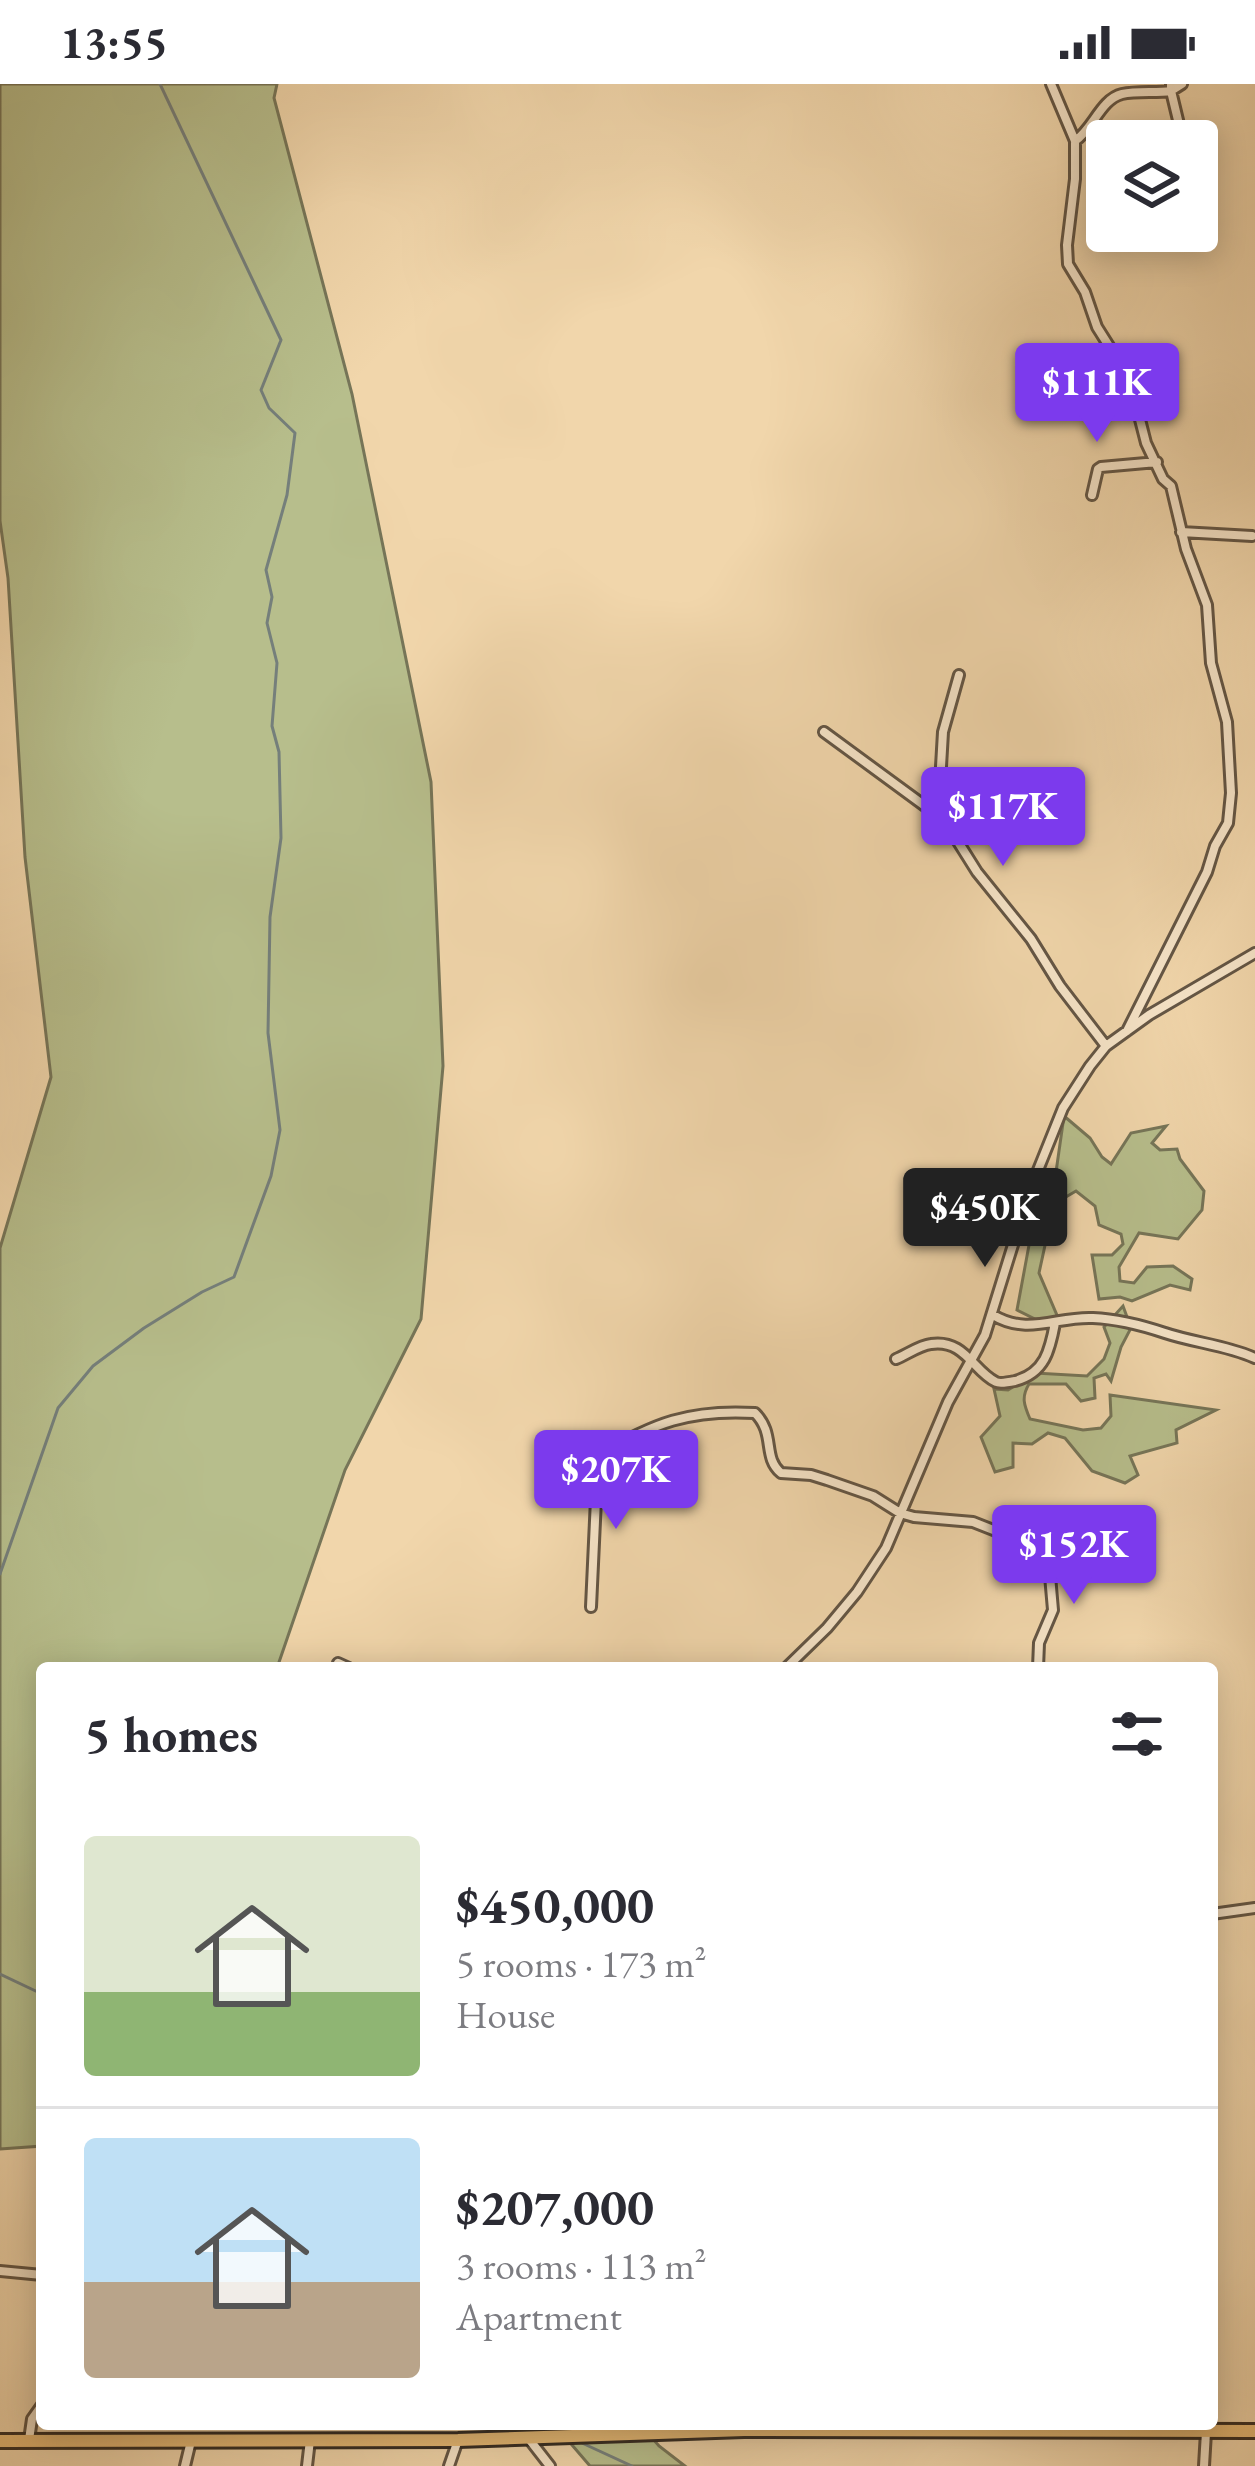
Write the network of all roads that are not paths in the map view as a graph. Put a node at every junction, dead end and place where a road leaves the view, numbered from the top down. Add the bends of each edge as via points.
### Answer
1 (1051, 84) edge
2 (1182, 84) edge
3 (1171, 87) edge
4 (1178, 120) edge
5 (1076, 141) junction
6 (1156, 462) junction
7 (1092, 496) dead end
8 (1181, 532) junction
9 (1252, 536) edge
10 (959, 675) dead end
11 (824, 732) dead end
12 (945, 821) junction
13 (1255, 953) edge
14 (1127, 1031) junction
15 (1106, 1046) junction
16 (993, 1316) junction
17 (1055, 1323) junction
18 (1255, 1358) edge
19 (896, 1359) dead end
20 (973, 1360) junction
21 (900, 1513) junction
22 (591, 1607) dead end
23 (792, 1662) edge
24 (1038, 1662) edge
25 (1255, 1908) edge
26 (1218, 1913) edge
27 (0, 2271) edge
28 (36, 2274) edge
29 (36, 2413) edge
30 (649, 2430) edge
31 (1185, 2430) edge
32 (1206, 2431) junction
33 (1255, 2431) edge
34 (191, 2439) junction
35 (310, 2439) junction
36 (529, 2439) junction
37 (29, 2440) junction
38 (458, 2440) junction
39 (0, 2441) edge
40 (185, 2466) edge
41 (308, 2466) edge
42 (449, 2466) edge
43 (550, 2466) edge
44 (1204, 2466) edge

1 - 5 street
2 - 3 street
3 - 4 street
3 - 5 street via 1119,94
5 - 6 street via 1068,264 1134,396
6 - 7 street via 1101,467
6 - 8 street via 1172,486
8 - 9 street
8 - 14 street via 1207,605 1210,663 1227,722 1230,808
10 - 12 street via 943,732
11 - 12 street
12 - 15 street
13 - 14 street
14 - 15 street
15 - 16 street via 1064,1108
16 - 17 street via 1008,1324
16 - 20 street
17 - 18 street via 1126,1322
17 - 20 street via 1041,1367 1026,1377 997,1382
19 - 20 street via 932,1344
20 - 21 street
21 - 22 street via 873,1496 774,1469 755,1413 683,1416 598,1456
21 - 23 street via 857,1592
21 - 24 street via 1046,1538 1053,1610
25 - 26 street
27 - 28 street
29 - 37 street
30 - 36 main road
31 - 32 main road
32 - 33 main road
32 - 44 street
34 - 35 main road
34 - 37 main road
34 - 40 street
35 - 38 main road
35 - 41 street
36 - 38 main road
36 - 43 street
37 - 39 main road
38 - 42 street

